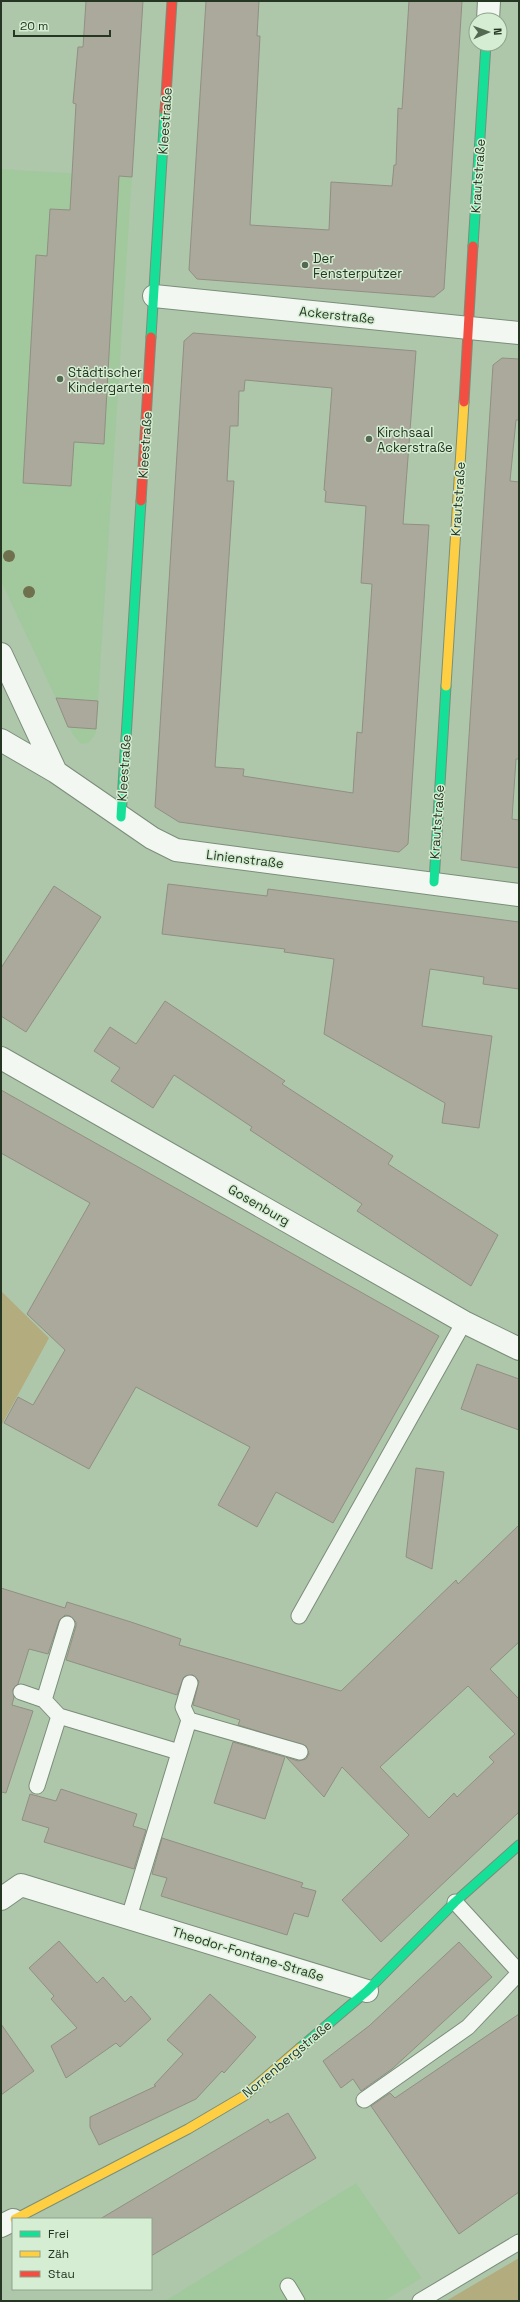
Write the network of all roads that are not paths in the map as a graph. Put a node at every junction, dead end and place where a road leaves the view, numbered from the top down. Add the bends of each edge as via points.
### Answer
1 (172, 1) edge
2 (489, 1) edge
3 (488, 12) edge
4 (485, 52) edge
5 (154, 296) junction
6 (468, 329) junction
7 (519, 333) edge
8 (1, 654) edge
9 (1, 740) edge
10 (56, 772) junction
11 (121, 817) junction
12 (434, 882) junction
13 (519, 895) edge
14 (1, 1058) edge
15 (464, 1322) junction
16 (519, 1349) edge
17 (299, 1616) dead end
18 (67, 1624) dead end
19 (190, 1682) dead end
20 (21, 1692) dead end
21 (44, 1700) junction
22 (59, 1716) junction
23 (189, 1720) junction
24 (179, 1752) junction
25 (300, 1752) dead end
26 (37, 1786) dead end
27 (519, 1844) edge
28 (1, 1899) edge
29 (455, 1902) junction
30 (129, 1917) junction
31 (519, 1973) edge
32 (367, 1991) junction
33 (364, 2100) dead end
34 (18, 2218) edge
35 (12, 2221) edge
36 (1, 2226) edge
37 (519, 2242) edge
38 (288, 2286) dead end
39 (297, 2301) edge
40 (420, 2301) edge

1 - 5 street, Kleestraße
2 - 3 street
4 - 6 street, Krautstraße
5 - 6 street, Ackerstraße
5 - 11 street, Kleestraße
6 - 7 street, Ackerstraße
6 - 12 street, Krautstraße
8 - 10 street
9 - 10 street, Linienstraße
10 - 11 street, Linienstraße
11 - 12 street, Linienstraße via 152,838 176,850
12 - 13 street, Linienstraße
14 - 15 street, Gosenburg
15 - 16 street, Gosenburg
15 - 17 lane
18 - 21 lane
19 - 23 lane via 183,1707
20 - 21 lane
21 - 22 lane
22 - 24 lane
22 - 26 lane
23 - 24 lane
23 - 25 lane
24 - 30 lane
27 - 29 street, Norrenbergstraße
28 - 30 street, Theodor-Fontane-Straße via 21,1885
29 - 31 lane
29 - 32 street, Norrenbergstraße
30 - 32 street, Theodor-Fontane-Straße
31 - 33 lane via 468,2027
32 - 34 street, Norrenbergstraße via 244,2096 188,2129
35 - 36 street, Norrenbergstraße
37 - 40 lane
38 - 39 lane

